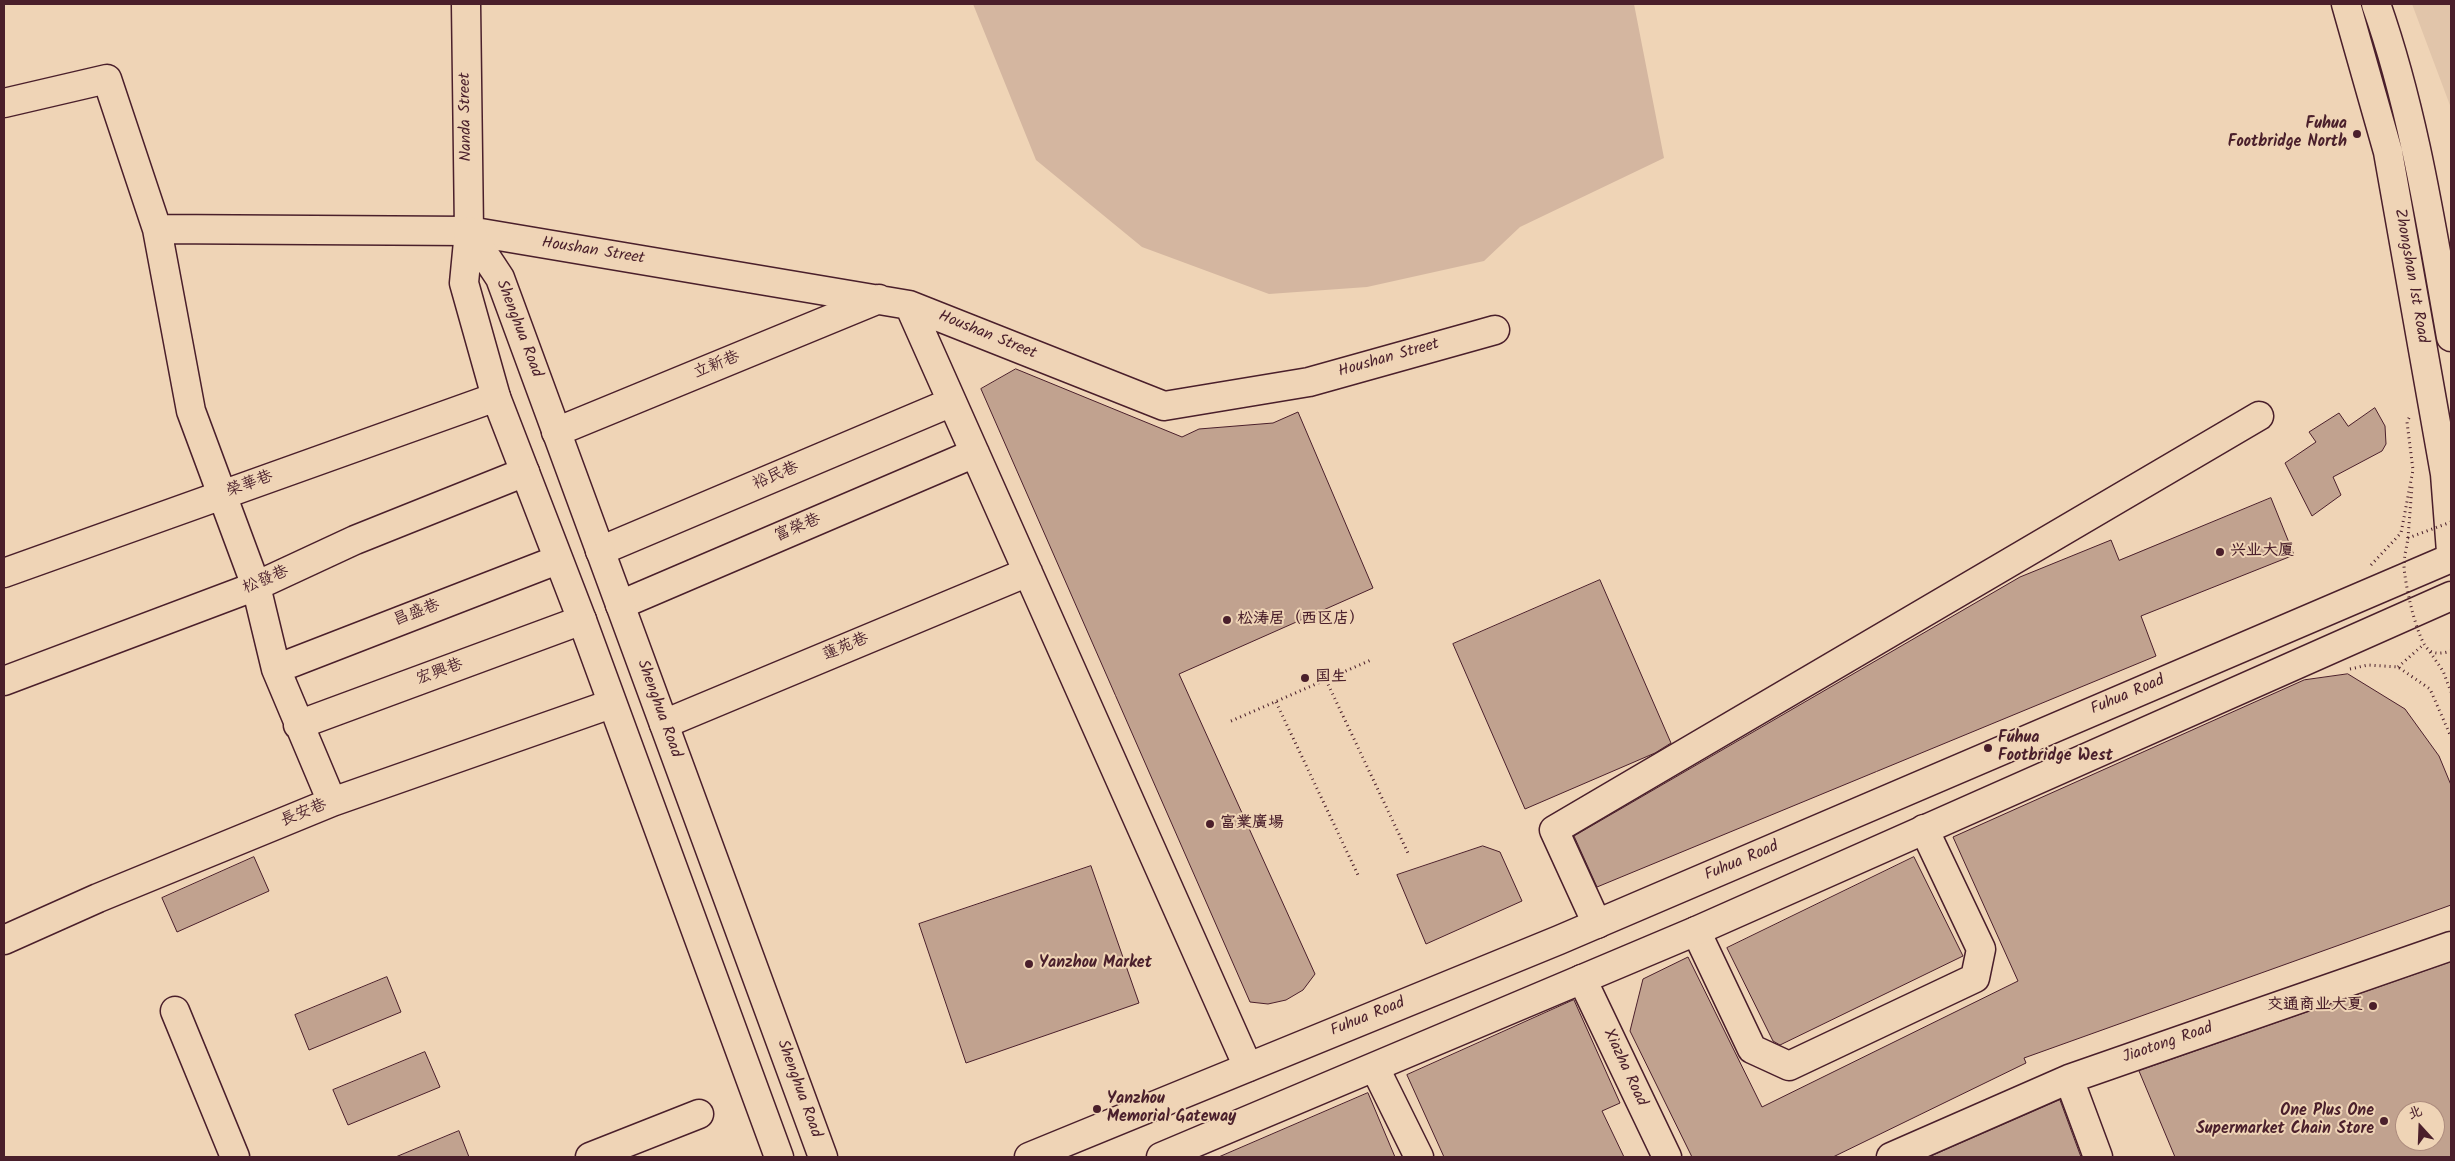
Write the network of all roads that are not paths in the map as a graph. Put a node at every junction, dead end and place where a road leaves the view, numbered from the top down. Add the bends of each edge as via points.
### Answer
1 (466, 4) edge
2 (2346, 4) edge
3 (2376, 4) edge
4 (4, 103) edge
5 (157, 229) junction
6 (469, 231) junction
7 (878, 299) junction
8 (909, 304) junction
9 (1495, 330) dead end
10 (2451, 337) edge
11 (496, 397) junction
12 (952, 402) junction
13 (2259, 416) dead end
14 (556, 432) junction
15 (975, 454) junction
16 (525, 472) junction
17 (223, 495) junction
18 (600, 552) junction
19 (2451, 552) edge
20 (2451, 558) edge
21 (557, 560) junction
22 (1028, 572) junction
23 (4, 573) edge
24 (256, 586) junction
25 (2451, 596) edge
26 (620, 605) junction
27 (582, 620) junction
28 (276, 669) junction
29 (4, 681) edge
30 (611, 704) junction
31 (664, 724) junction
32 (298, 725) junction
33 (332, 802) junction
34 (1924, 829) junction
35 (1597, 924) junction
36 (1696, 931) junction
37 (4, 940) edge
38 (2451, 946) edge
39 (1582, 979) junction
40 (175, 1011) dead end
41 (1248, 1067) junction
42 (1375, 1068) junction
43 (2069, 1079) junction
44 (698, 1114) dead end
45 (235, 1157) edge
46 (590, 1157) edge
47 (779, 1157) edge
48 (823, 1157) edge
49 (1029, 1157) edge
50 (1161, 1157) edge
51 (1419, 1157) edge
52 (1667, 1157) edge
53 (1891, 1157) edge
54 (2098, 1157) edge

1 - 6 street, Nanda Street
2 - 19 street, Zhongshan 1st Road via 2388,152 2445,474
3 - 10 street, Zhongshan 1st Road via 2391,45 2415,139
4 - 5 street via 106,78
5 - 6 street, Houshan Street
5 - 17 street via 191,411
6 - 7 street, Houshan Street
6 - 11 street via 464,283
6 - 14 street, Shenghua Road via 500,278
7 - 8 street, Houshan Street
7 - 14 street, 立新巷
8 - 9 street, Houshan Street via 1164,406 1309,382
8 - 12 street
11 - 16 street
11 - 17 street, 榮華巷
12 - 15 street
12 - 18 street, 裕民巷
13 - 35 street via 1554,830
14 - 18 street, Shenghua Road
15 - 22 street
15 - 26 street, 富榮巷
16 - 21 street
16 - 24 street, 松發巷 via 356,540
17 - 23 street, 榮華巷
17 - 24 street
18 - 26 street, Shenghua Road
20 - 35 street, Fuhua Road
21 - 27 street
21 - 28 street, 昌盛巷
22 - 31 street, 蓮苑巷
22 - 41 street
24 - 28 street
24 - 29 street, 松發巷
25 - 34 street
26 - 31 street, Shenghua Road
27 - 30 street
27 - 32 street, 宏興巷
28 - 32 street
30 - 33 street, 長安巷
30 - 47 street
31 - 48 street, Shenghua Road
32 - 33 street
33 - 37 street, 長安巷
34 - 36 street
34 - 36 street via 1981,949 1976,978 1789,1066 1752,1049
35 - 41 street, Fuhua Road
36 - 39 street
38 - 43 street, Jiaotong Road
39 - 42 street
39 - 52 street, Xiazha Road
40 - 45 street
41 - 49 street, Fuhua Road
42 - 50 street
42 - 51 street
43 - 53 street, Jiaotong Road
43 - 54 street
44 - 46 street

